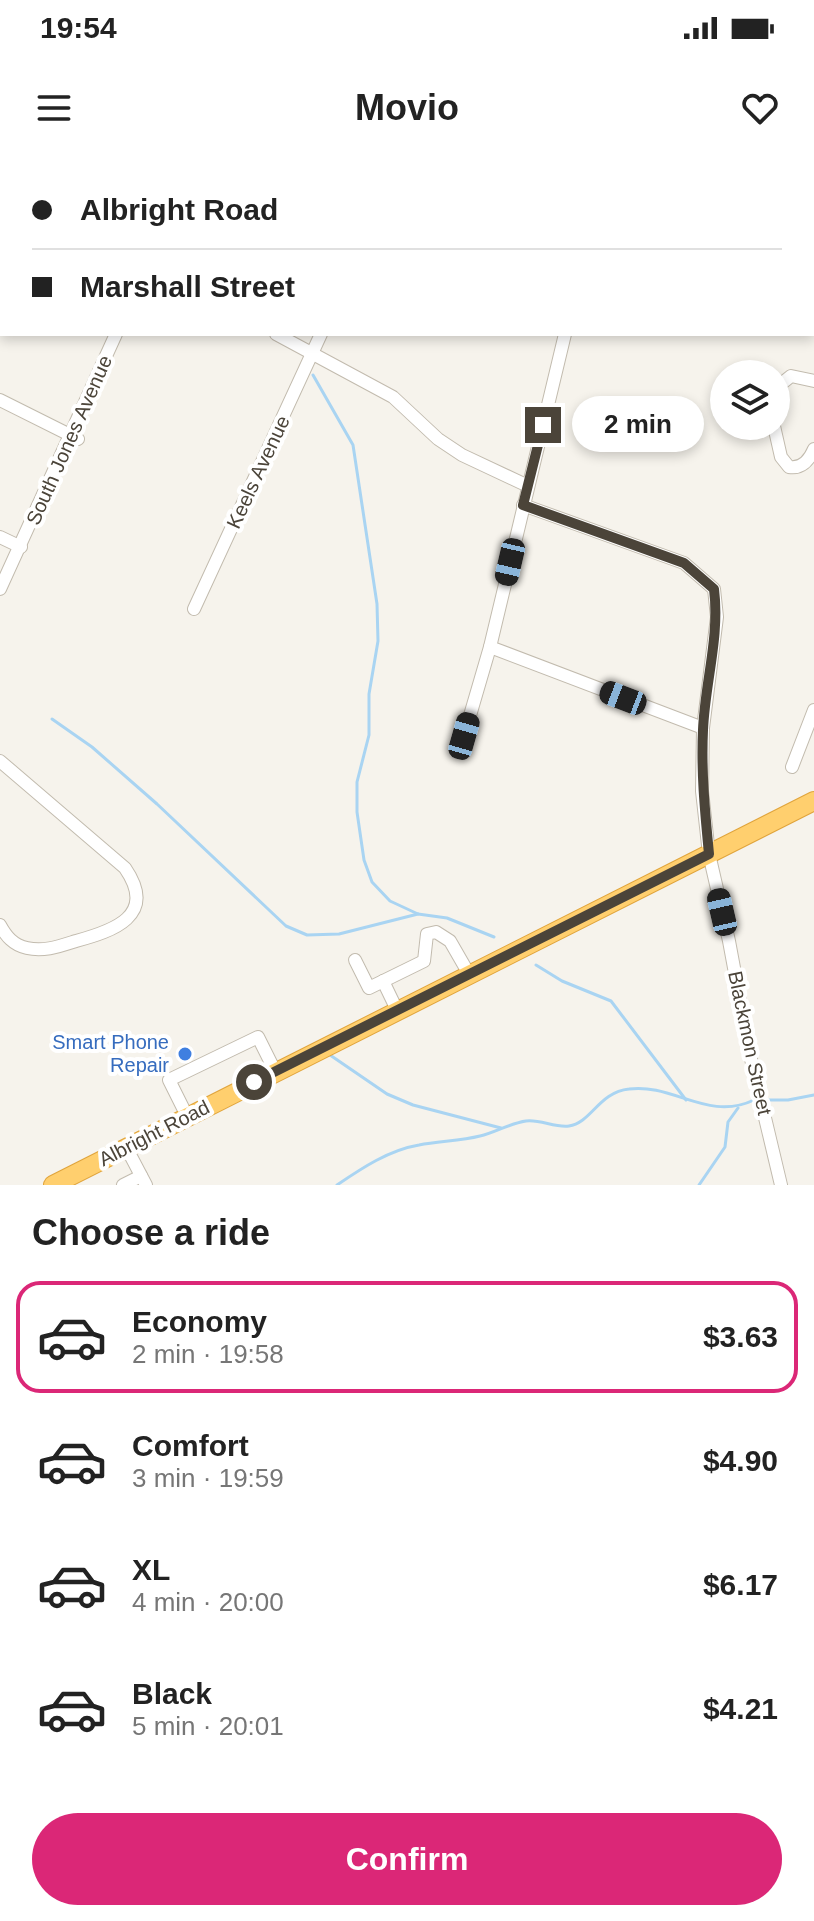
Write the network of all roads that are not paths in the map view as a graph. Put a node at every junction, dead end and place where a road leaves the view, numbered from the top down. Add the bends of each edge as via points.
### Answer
1 (115, 336) edge
2 (280, 336) edge
3 (320, 336) edge
4 (565, 336) edge
5 (313, 353) junction
6 (790, 377) edge
7 (814, 381) edge
8 (0, 400) edge
9 (74, 438) junction
10 (777, 440) edge
11 (814, 449) edge
12 (528, 486) junction
13 (523, 505) junction
14 (0, 538) edge
15 (21, 547) junction
16 (2, 581) edge
17 (194, 609) dead end
18 (490, 647) junction
19 (814, 710) edge
20 (703, 728) junction
21 (464, 736) dead end
22 (0, 761) edge
23 (792, 767) dead end
24 (814, 801) edge
25 (709, 854) junction
26 (0, 925) edge
27 (355, 960) dead end
28 (469, 974) junction
29 (383, 981) junction
30 (397, 1010) junction
31 (275, 1071) junction
32 (187, 1116) junction
33 (126, 1147) junction
34 (143, 1181) edge
35 (53, 1185) edge
36 (123, 1185) edge
37 (781, 1185) edge

1 - 9 street, South Jones Avenue
2 - 5 street
3 - 5 street, Keels Avenue
4 - 12 street
5 - 12 street via 393,397 462,455
5 - 17 street, Keels Avenue
6 - 7 street
8 - 9 street
9 - 15 street, South Jones Avenue
10 - 11 street via 789,467 805,463
12 - 13 street
13 - 18 street
13 - 20 street, Blackmon Street via 684,563 714,589 717,617
14 - 15 street
15 - 16 street, South Jones Avenue
18 - 20 street
18 - 21 street
19 - 23 street
20 - 25 street, Blackmon Street
22 - 26 street via 125,868 135,892 130,915 115,929 51,949 21,947
24 - 25 highway, Albright Road
25 - 28 highway, Albright Road
25 - 37 street, Blackmon Street
27 - 29 street via 369,988
28 - 29 street via 450,941 432,932 425,939 424,961
28 - 30 highway, Albright Road
29 - 30 street
30 - 31 highway, Albright Road
31 - 32 highway, Albright Road
31 - 32 street via 258,1037 169,1080
32 - 33 highway, Albright Road
33 - 34 street
33 - 35 highway, Albright Road
34 - 36 street

